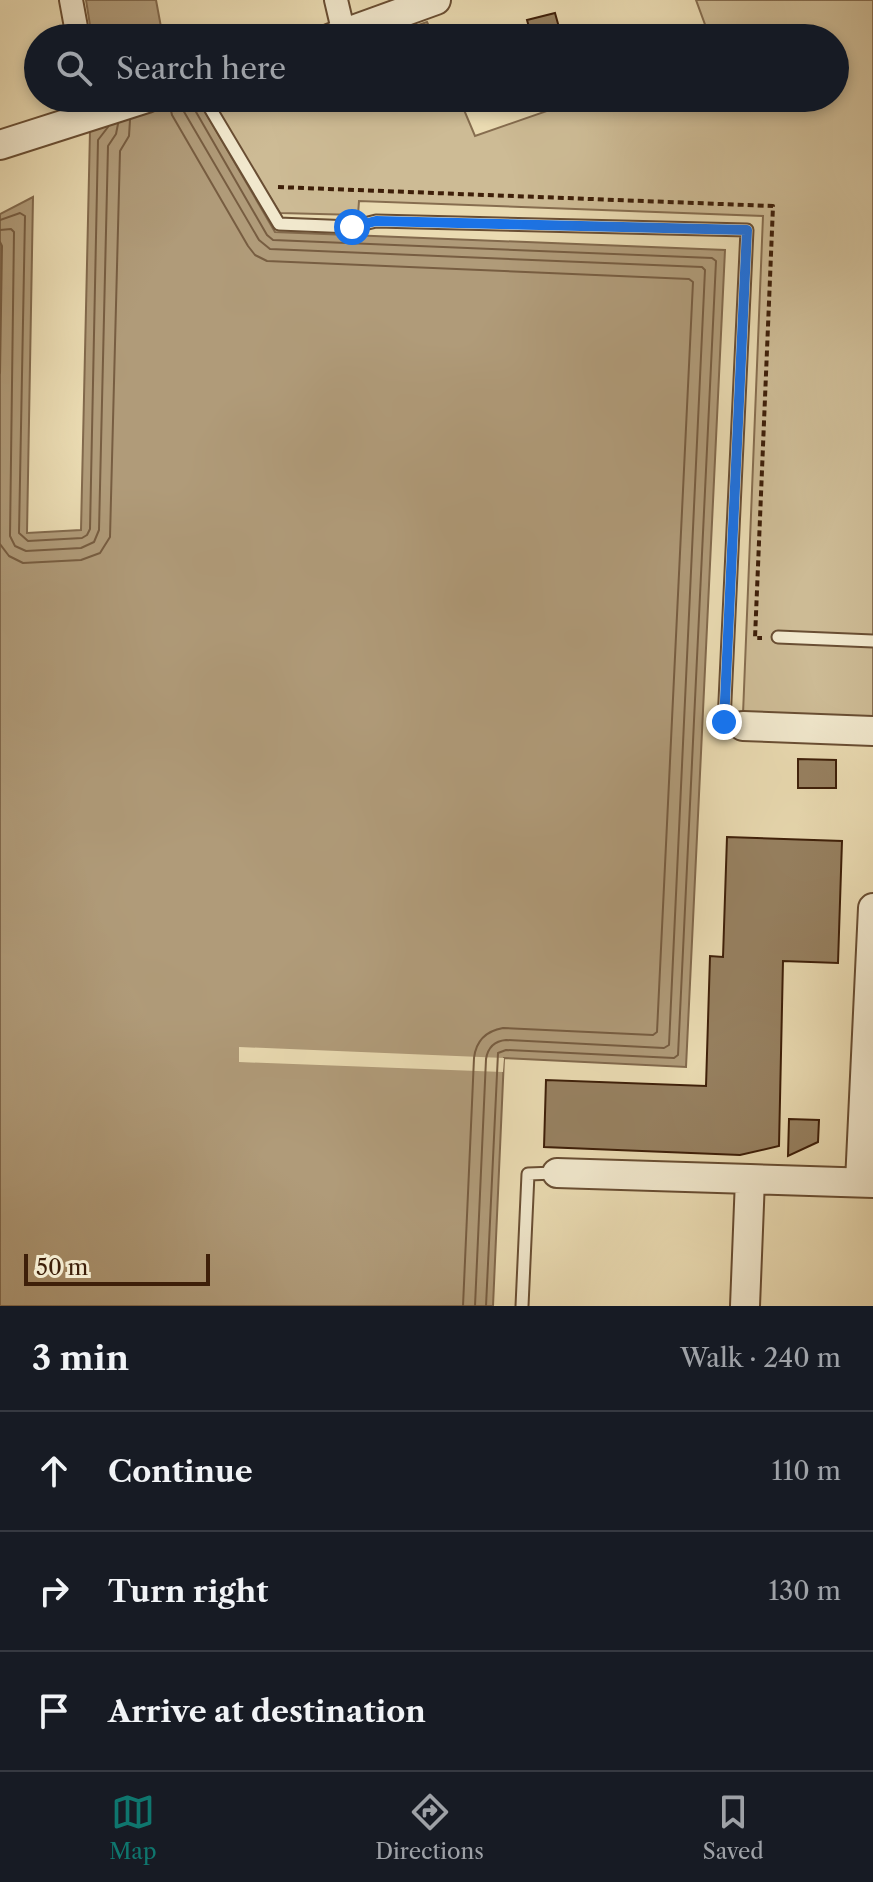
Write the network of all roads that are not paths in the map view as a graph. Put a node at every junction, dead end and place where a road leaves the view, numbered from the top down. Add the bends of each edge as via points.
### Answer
1 (71, 0) edge
2 (336, 0) edge
3 (436, 0) edge
4 (75, 24) edge
5 (337, 24) edge
6 (371, 24) edge
7 (84, 112) edge
8 (212, 112) edge
9 (1, 140) edge
10 (778, 637) road end
11 (873, 641) edge
12 (743, 726) joint
13 (873, 731) edge
14 (873, 908) edge
15 (557, 1173) joint
16 (750, 1179) junction
17 (866, 1182) edge
18 (522, 1306) edge
19 (745, 1306) edge

1 - 4 street
2 - 5 street
3 - 6 street
7 - 9 street
8 - 12 lane via 279,224 352,227 376,221 747,230 724,722
10 - 11 lane
12 - 13 street
14 - 17 street
15 - 16 street
15 - 18 lane via 528,1174
16 - 17 street
16 - 19 street

